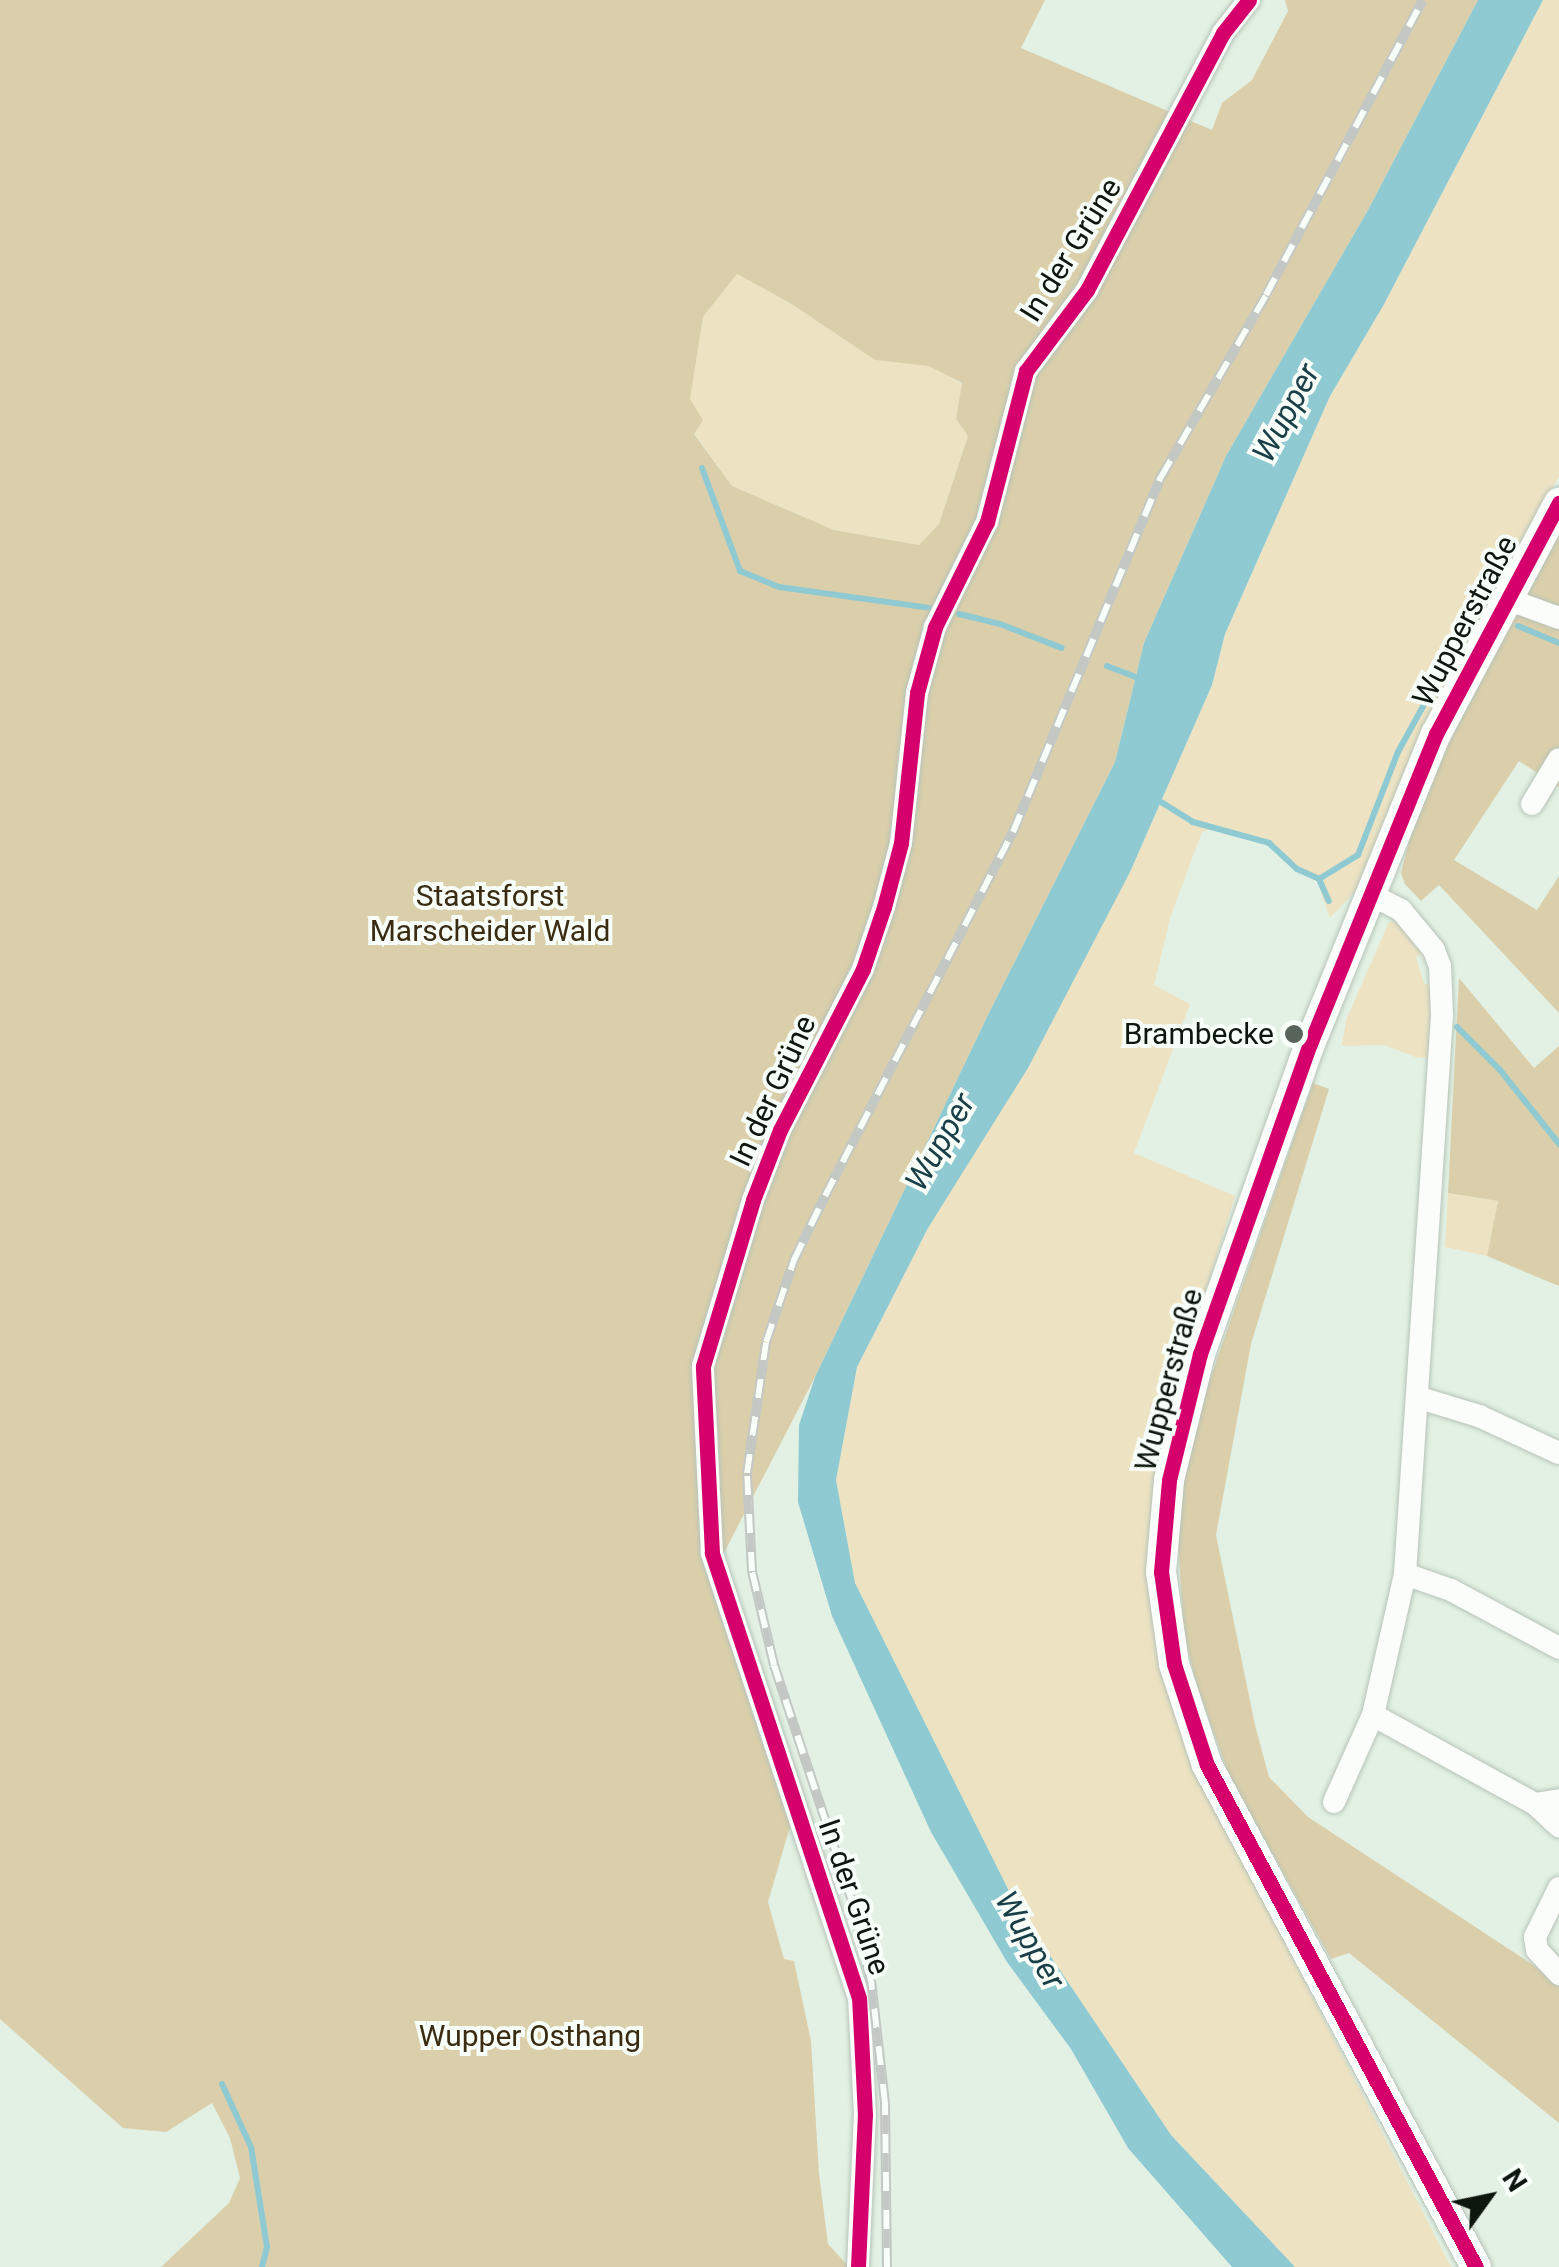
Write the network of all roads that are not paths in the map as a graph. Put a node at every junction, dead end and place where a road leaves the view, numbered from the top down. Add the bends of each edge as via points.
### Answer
1 (1249, 0) edge
2 (1559, 503) edge
3 (1508, 599) junction
4 (1559, 618) edge
5 (1559, 759) edge
6 (1532, 804) dead end
7 (1369, 894) junction
8 (1420, 1398) junction
9 (1559, 1453) edge
10 (1405, 1574) junction
11 (1559, 1648) edge
12 (1374, 1715) junction
13 (1334, 1802) dead end
14 (1547, 1802) edge
15 (1559, 1826) edge
16 (1559, 1888) edge
17 (1559, 1974) edge
18 (858, 2267) edge
19 (1476, 2267) edge

1 - 18 street, In der Grüne via 1224,34 1086,290 1026,371 986,522 935,628 917,693 901,843 879,922 863,969 780,1130 703,1366 712,1553 859,1998 865,2115
2 - 3 main road, Wupperstraße
3 - 4 street
3 - 7 main road, Wupperstraße via 1436,734
5 - 6 street
7 - 8 street via 1420,928 1440,966
7 - 19 main road, Wupperstraße via 1200,1354 1169,1480 1161,1572 1174,1664 1207,1765
8 - 9 street
8 - 10 street
10 - 11 street via 1452,1590
10 - 12 street
12 - 13 street
12 - 14 street
14 - 15 street
16 - 17 street via 1535,1937

